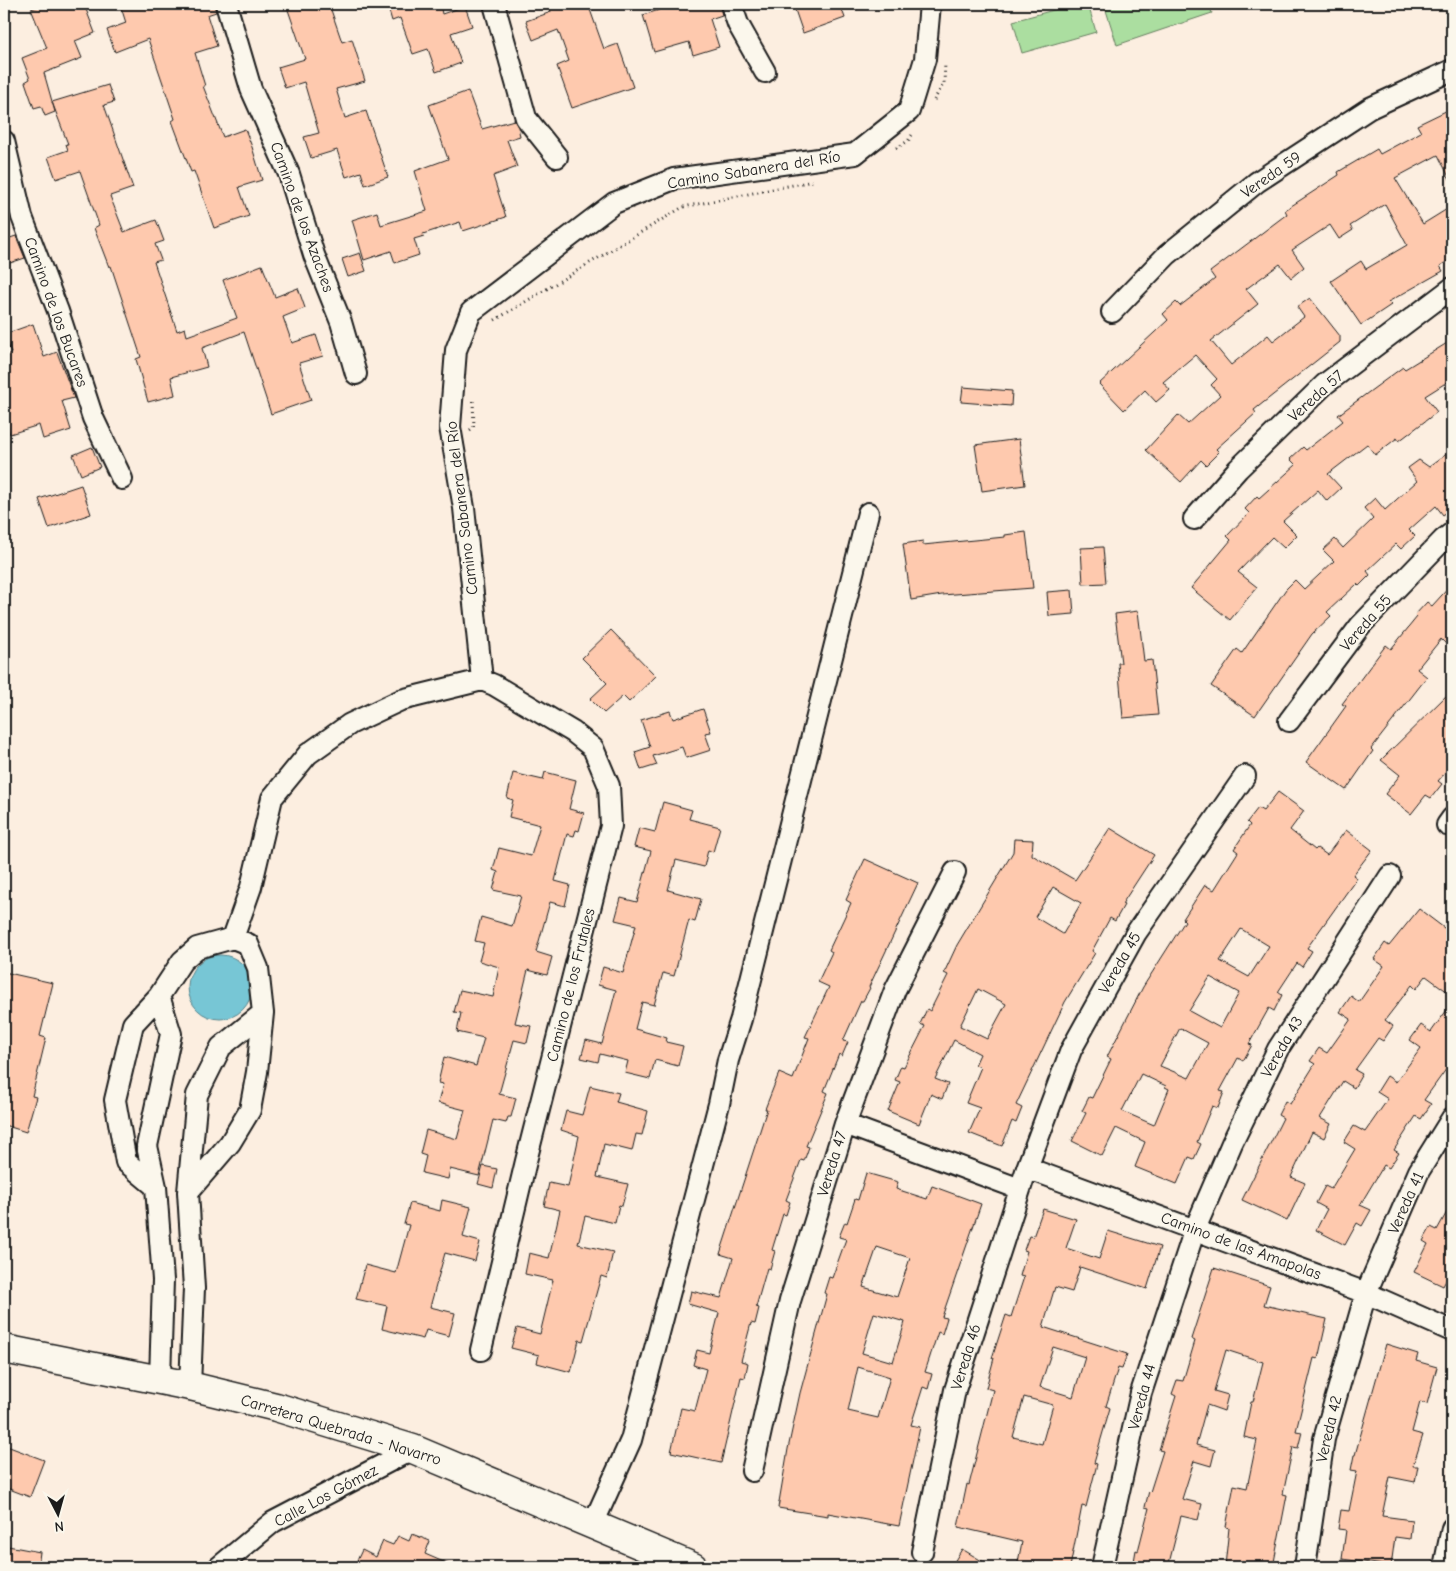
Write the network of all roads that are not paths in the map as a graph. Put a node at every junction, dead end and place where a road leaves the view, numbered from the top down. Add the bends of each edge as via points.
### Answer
1 (226, 4) edge
2 (494, 4) edge
3 (731, 4) edge
4 (930, 4) edge
5 (1452, 70) edge
6 (765, 72) dead end
7 (4, 141) edge
8 (557, 157) dead end
9 (1452, 288) edge
10 (1112, 312) dead end
11 (356, 374) dead end
12 (122, 479) dead end
13 (868, 513) dead end
14 (1194, 519) dead end
15 (1452, 533) edge
16 (482, 680) junction
17 (1289, 721) dead end
18 (1245, 776) dead end
19 (955, 872) dead end
20 (1390, 876) dead end
21 (233, 938) junction
22 (159, 996) junction
23 (262, 1013) junction
24 (1452, 1118) edge
25 (845, 1124) junction
26 (1027, 1168) junction
27 (156, 1187) junction
28 (1020, 1189) junction
29 (188, 1192) junction
30 (1195, 1229) junction
31 (1366, 1293) junction
32 (1452, 1331) edge
33 (4, 1349) edge
34 (481, 1350) dead end
35 (160, 1378) junction
36 (190, 1386) junction
37 (413, 1450) junction
38 (752, 1471) dead end
39 (593, 1524) junction
40 (1452, 1528) edge
41 (922, 1552) dead end
42 (666, 1562) edge
43 (219, 1567) edge
44 (693, 1567) edge
45 (1102, 1567) edge
46 (1305, 1567) edge
47 (1444, 1567) edge

1 - 11 street, Camino de los Azaches via 251,89 289,174
2 - 8 street via 526,118
3 - 6 street via 738,24
4 - 16 street, Camino Sabanera del Río via 925,59 908,111 855,154 674,179 614,203 471,312 456,350 450,427 464,508
5 - 10 street, Vereda 59 via 1370,108 1257,182 1167,255
7 - 12 street, Camino de los Bucares via 22,217 94,418
9 - 14 street, Vereda 57 via 1325,384 1238,469
13 - 39 street via 742,1019 728,1060 631,1440
15 - 17 street, Vereda 55 via 1360,626
16 - 21 street via 401,700 350,724 308,754 272,798 251,887
16 - 34 street, Camino de los Frutales via 573,732 593,748 609,786 611,826
18 - 26 street, Vereda 45 via 1136,933 1071,1050
19 - 25 street, Vereda 47 via 895,990
20 - 30 street, Vereda 43 via 1278,1049
21 - 22 street via 197,948 182,961
21 - 23 street via 248,944 258,968
22 - 27 street via 171,1034 147,1146
22 - 27 street via 133,1024 115,1100 126,1162
23 - 29 street via 250,1110 230,1143
23 - 29 street via 222,1047 198,1094
24 - 31 street, Vereda 41 via 1419,1171
25 - 28 street
25 - 38 street, Vereda 47 via 790,1301
26 - 28 street, Vereda 46
26 - 30 street, Camino de las Amapolas
27 - 35 street via 162,1280
28 - 41 street, Vereda 46 via 955,1390
29 - 36 street via 194,1288
30 - 31 street, Camino de las Amapolas
30 - 45 street, Vereda 44 via 1141,1393
31 - 32 street, Camino de las Amapolas
31 - 46 street, Vereda 42 via 1324,1439
33 - 35 street, Carretera Quebrada - Navarro
35 - 36 street, Carretera Quebrada - Navarro
36 - 37 street, Carretera Quebrada - Navarro via 276,1407
37 - 39 street, Carretera Quebrada - Navarro
37 - 43 street, Calle Los Gómez via 273,1522
39 - 42 street, Carretera Quebrada - Navarro
40 - 47 street
42 - 44 street, Carretera Quebrada - Navarro

